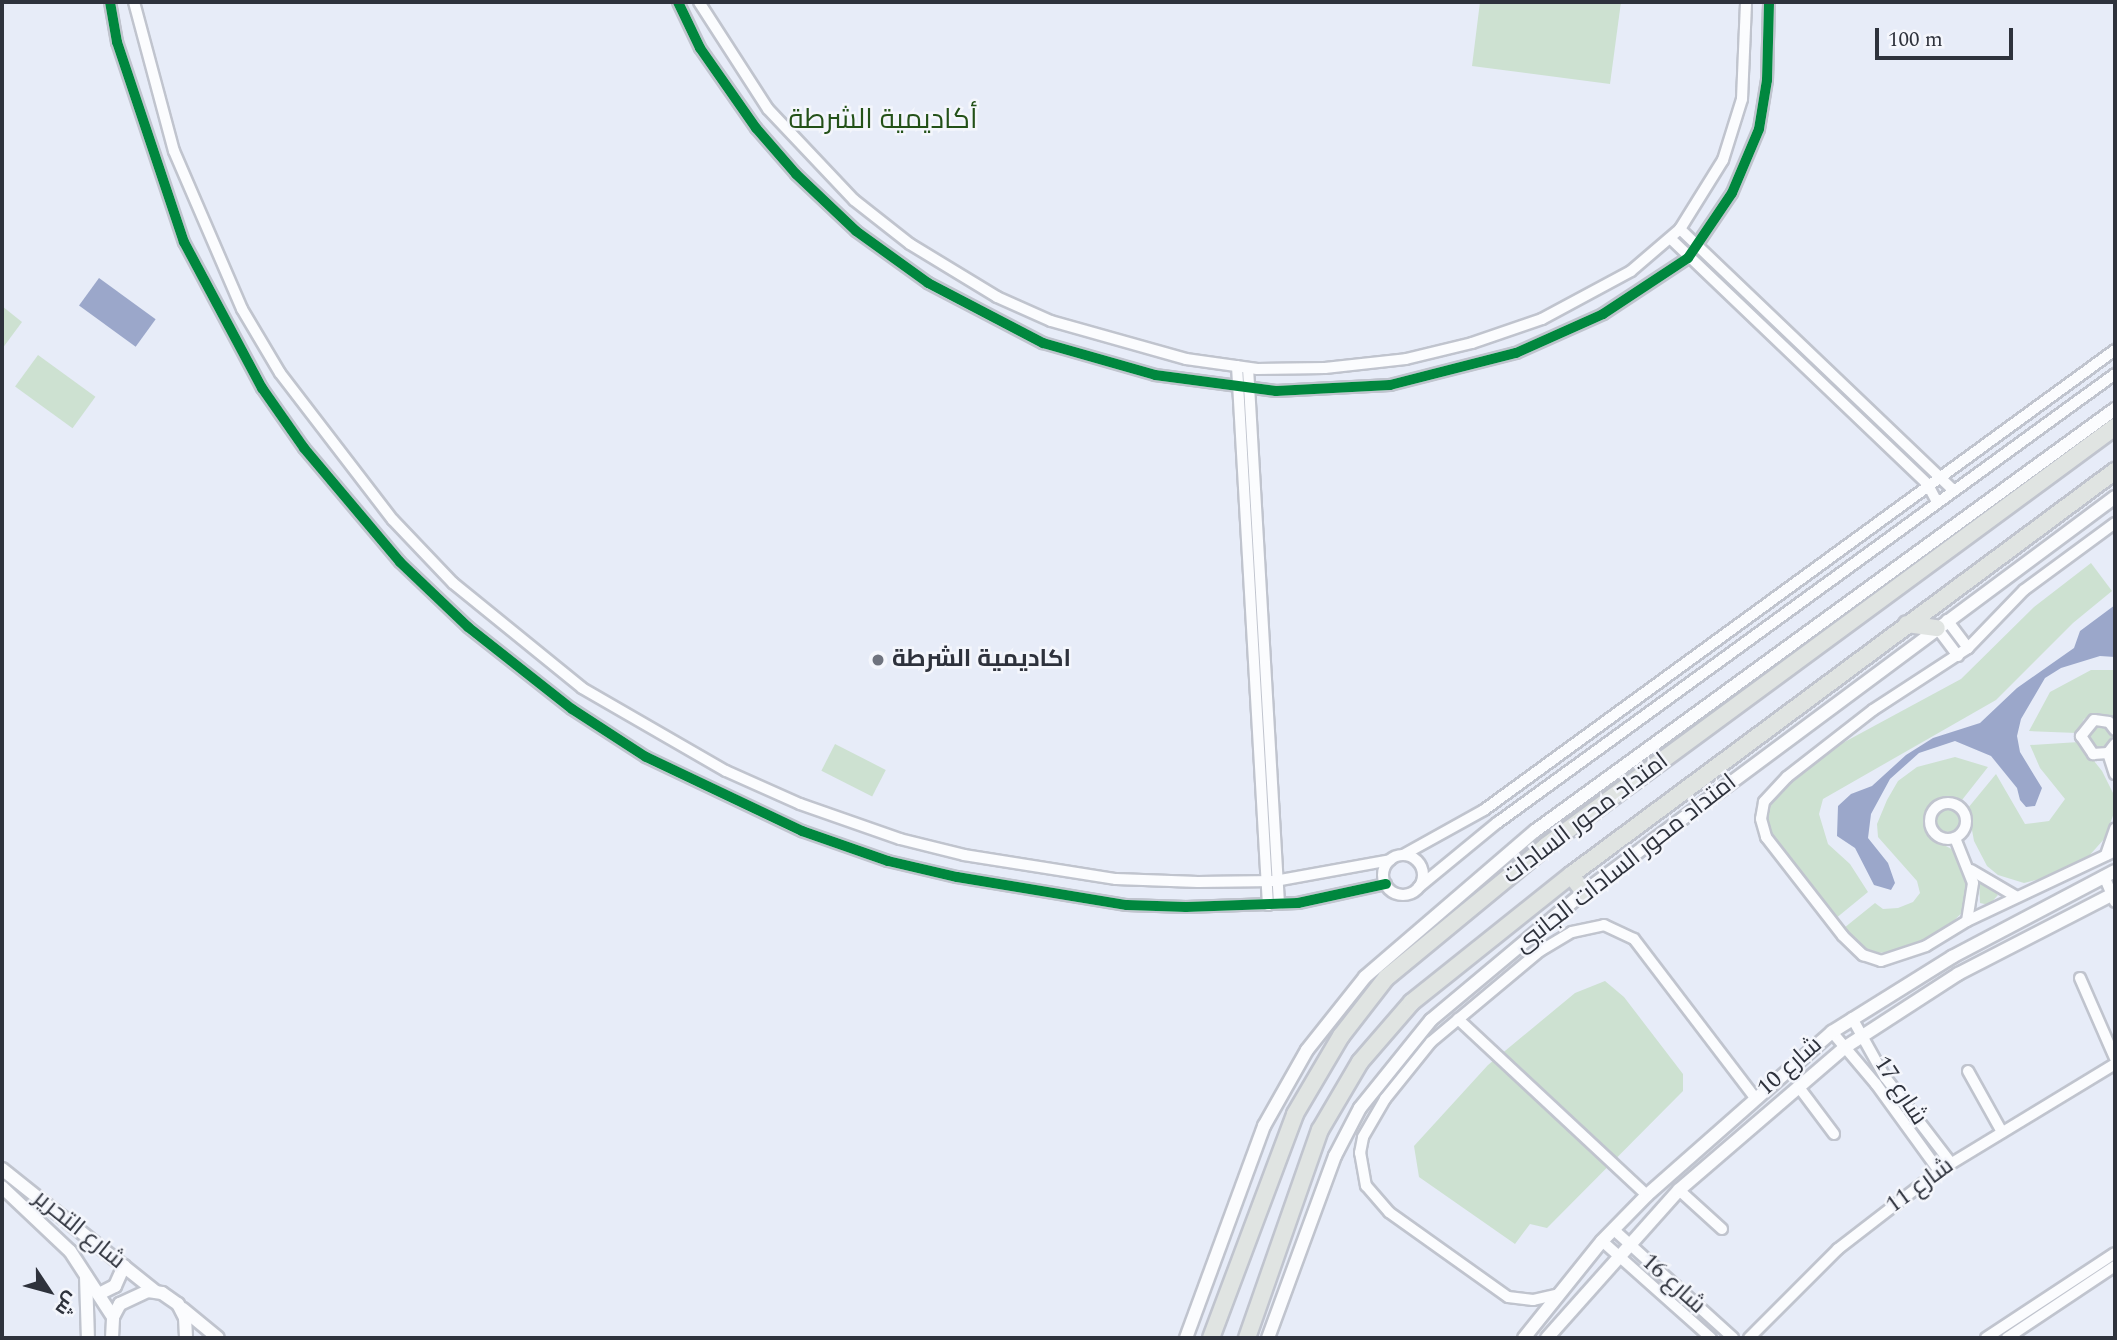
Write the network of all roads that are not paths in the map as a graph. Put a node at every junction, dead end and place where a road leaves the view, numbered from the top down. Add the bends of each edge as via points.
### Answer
1 (110, 2) edge
2 (134, 2) edge
3 (678, 2) edge
4 (699, 2) edge
5 (1746, 2) edge
6 (1769, 2) edge
7 (1680, 229) junction
8 (1671, 239) junction
9 (1698, 248) junction
10 (1688, 258) junction
11 (242, 309) junction
12 (1044, 318) junction
13 (223, 322) junction
14 (1037, 341) junction
15 (2115, 350) edge
16 (1242, 367) junction
17 (2115, 374) edge
18 (1243, 387) junction
19 (2115, 409) edge
20 (2115, 427) edge
21 (2115, 471) edge
22 (1938, 478) junction
23 (1928, 485) junction
24 (1953, 490) junction
25 (2115, 497) edge
26 (1937, 502) junction
27 (2109, 505) edge
28 (2115, 523) edge
29 (1907, 624) junction
30 (1942, 624) junction
31 (1968, 648) junction
32 (1958, 656) junction
33 (2115, 730) edge
34 (2111, 748) edge
35 (703, 759) junction
36 (2115, 774) edge
37 (692, 781) junction
38 (806, 807) junction
39 (2115, 829) edge
40 (799, 830) junction
41 (1955, 838) dead end
42 (2111, 853) edge
43 (1403, 855) junction
44 (1390, 860) junction
45 (1971, 870) junction
46 (2109, 874) edge
47 (1571, 875) junction
48 (1270, 881) junction
49 (1386, 884) junction
50 (1419, 887) junction
51 (1584, 892) junction
52 (2114, 896) edge
53 (2017, 897) junction
54 (1273, 905) junction
55 (1967, 922) junction
56 (2080, 978) dead end
57 (1852, 1018) junction
58 (1458, 1019) junction
59 (1832, 1032) junction
60 (1864, 1034) junction
61 (1844, 1048) junction
62 (2115, 1058) edge
63 (2115, 1064) edge
64 (1968, 1071) dead end
65 (1798, 1086) junction
66 (1755, 1098) junction
67 (2002, 1132) junction
68 (1834, 1133) dead end
69 (1951, 1163) junction
70 (2, 1169) edge
71 (1939, 1171) junction
72 (2, 1187) edge
73 (1679, 1190) junction
74 (1647, 1195) junction
75 (1722, 1228) dead end
76 (1613, 1229) junction
77 (1602, 1241) junction
78 (1629, 1245) junction
79 (2115, 1253) edge
80 (1619, 1255) junction
81 (124, 1266) junction
82 (2115, 1266) edge
83 (85, 1272) junction
84 (2104, 1273) junction
85 (2115, 1278) edge
86 (156, 1292) junction
87 (99, 1294) junction
88 (1559, 1294) junction
89 (178, 1304) junction
90 (113, 1317) junction
91 (88, 1338) edge
92 (111, 1338) edge
93 (186, 1338) edge
94 (218, 1338) edge
95 (1186, 1338) edge
96 (1212, 1338) edge
97 (1247, 1338) edge
98 (1268, 1338) edge
99 (1524, 1338) edge
100 (1547, 1338) edge
101 (1711, 1338) edge
102 (1733, 1338) edge
103 (1749, 1338) edge
104 (1986, 1338) edge
105 (2007, 1338) edge

1 - 13 street via 117,42 149,146 184,242
2 - 11 street via 174,151
3 - 14 street via 700,48 756,128 856,231 928,283
4 - 12 street via 768,109 854,200 949,269
5 - 7 street via 1744,82 1734,132 1718,171
6 - 9 street via 1768,80 1759,129 1732,192
7 - 8 street
7 - 9 street
8 - 10 street
8 - 16 street via 1623,276 1575,303 1472,343 1406,359 1325,368
9 - 10 street
9 - 22 street
10 - 18 street via 1576,328 1450,373 1340,390
10 - 23 street
11 - 13 street
11 - 35 street via 280,373 335,450 453,583 582,688
12 - 14 street
12 - 16 street via 1104,339
13 - 37 street via 304,448 431,594 572,709
14 - 18 street via 1155,375
15 - 22 street
16 - 18 street
17 - 24 street
18 - 48 street
19 - 95 street via 1535,831 1381,960 1320,1030 1264,1126
20 - 96 main road, امتداد محور السادات via 1546,846 1387,978 1341,1036 1296,1114
21 - 29 main road, امتداد محور السادات
22 - 23 street
22 - 24 street
23 - 26 street
23 - 43 street via 1483,810
24 - 26 street
25 - 27 street, امتداد محور السادات الجانبى
26 - 50 street via 1497,823
27 - 30 street, امتداد محور السادات الجانبى
28 - 31 street via 2024,590
29 - 30 main road
29 - 47 main road, امتداد محور السادات
30 - 31 street
30 - 32 street
30 - 51 street, امتداد محور السادات الجانبى
31 - 32 street
32 - 55 street via 1873,710 1787,777 1764,802 1761,819 1771,844 1863,955 1881,961 1900,958
33 - 34 street via 2102,719 2083,729 2087,750
34 - 36 street
35 - 37 street
35 - 38 street
37 - 40 street
38 - 40 street
38 - 48 street via 900,839 1012,863 1116,879
39 - 42 street
40 - 54 street via 888,861 1050,895 1127,905
41 - 45 street
42 - 53 street
43 - 44 street
43 - 50 street via 1422,869
44 - 48 street
44 - 49 street via 1384,872
45 - 53 street
45 - 55 street via 1973,896
46 - 52 street
46 - 57 street, شارع 10 via 1952,957
47 - 51 main road
47 - 97 main road, امتداد محور السادات via 1422,993 1360,1062 1315,1143
48 - 54 street
49 - 50 street via 1402,895
49 - 54 street via 1348,895
51 - 98 street, امتداد محور السادات الجانبى via 1431,1020 1367,1099 1335,1156
52 - 60 street, شارع 10 via 2012,944
53 - 55 street
56 - 62 street
57 - 59 street, شارع 10
57 - 60 street, شارع 17
58 - 66 street via 1555,941 1587,926 1620,930 1644,952
58 - 74 street
58 - 88 street via 1406,1071 1371,1122 1360,1153 1366,1186 1389,1212 1508,1297 1533,1300
59 - 61 street, شارع 17
59 - 66 street, شارع 10
60 - 61 street, شارع 10
60 - 69 street, شارع 17 via 1885,1077
61 - 65 street, شارع 10
61 - 71 street, شارع 17
63 - 67 street, شارع 11
64 - 67 street
65 - 68 street
65 - 73 street, شارع 10
66 - 74 street, شارع 10
67 - 69 street, شارع 11
69 - 71 street, شارع 11
70 - 81 street, شارع التحرير
71 - 103 street, شارع 11 via 1838,1249
72 - 83 street, شارع التحرير via 53,1232
73 - 75 street
73 - 78 street, شارع 10
74 - 76 street, شارع 10
76 - 77 street, شارع 10
76 - 78 street, شارع 16
77 - 80 street, شارع 16
77 - 88 street, شارع 10
78 - 80 street, شارع 10
78 - 102 street, شارع 16
79 - 104 street
80 - 100 street, شارع 10
80 - 101 street, شارع 16
81 - 86 street, شارع التحرير
81 - 87 street via 115,1286
82 - 84 street
83 - 87 street, شارع التحرير
83 - 91 street
84 - 85 street
84 - 105 street
86 - 89 street, شارع التحرير
86 - 90 street via 126,1298
87 - 90 street, شارع التحرير
88 - 99 street, شارع 10
89 - 93 street via 185,1318
89 - 94 street, شارع التحرير
90 - 92 street

